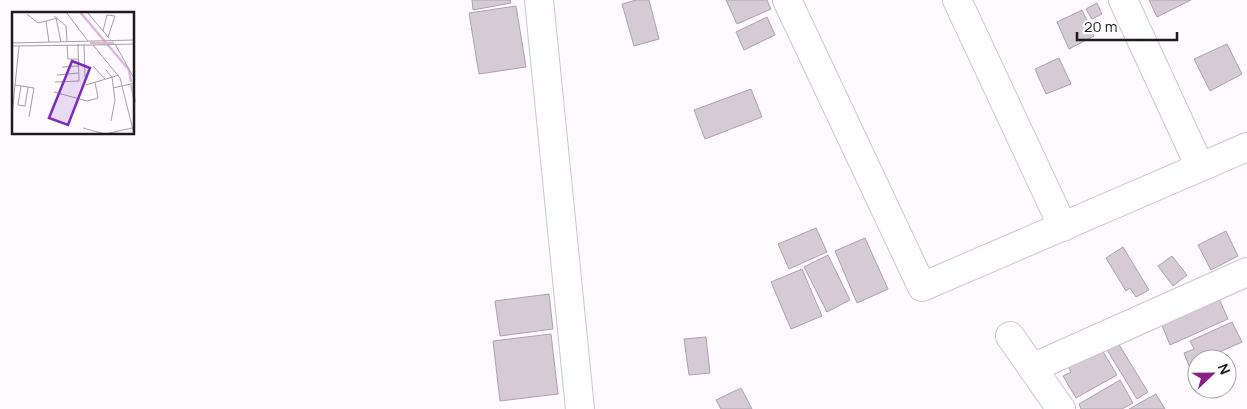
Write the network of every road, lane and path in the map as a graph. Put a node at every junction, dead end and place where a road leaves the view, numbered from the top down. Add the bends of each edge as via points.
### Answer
1 (538, 0) edge
2 (787, 0) edge
3 (957, 0) edge
4 (1123, 0) edge
5 (1247, 147) edge
6 (1200, 167) junction
7 (1063, 227) junction
8 (1247, 272) edge
9 (1010, 336) dead end
10 (1032, 368) junction
11 (580, 409) edge
12 (1061, 409) edge

1 - 11 street
2 - 7 street via 922,287
3 - 7 street
4 - 6 street
5 - 6 street
6 - 7 street
8 - 10 street
9 - 10 street
10 - 12 street

